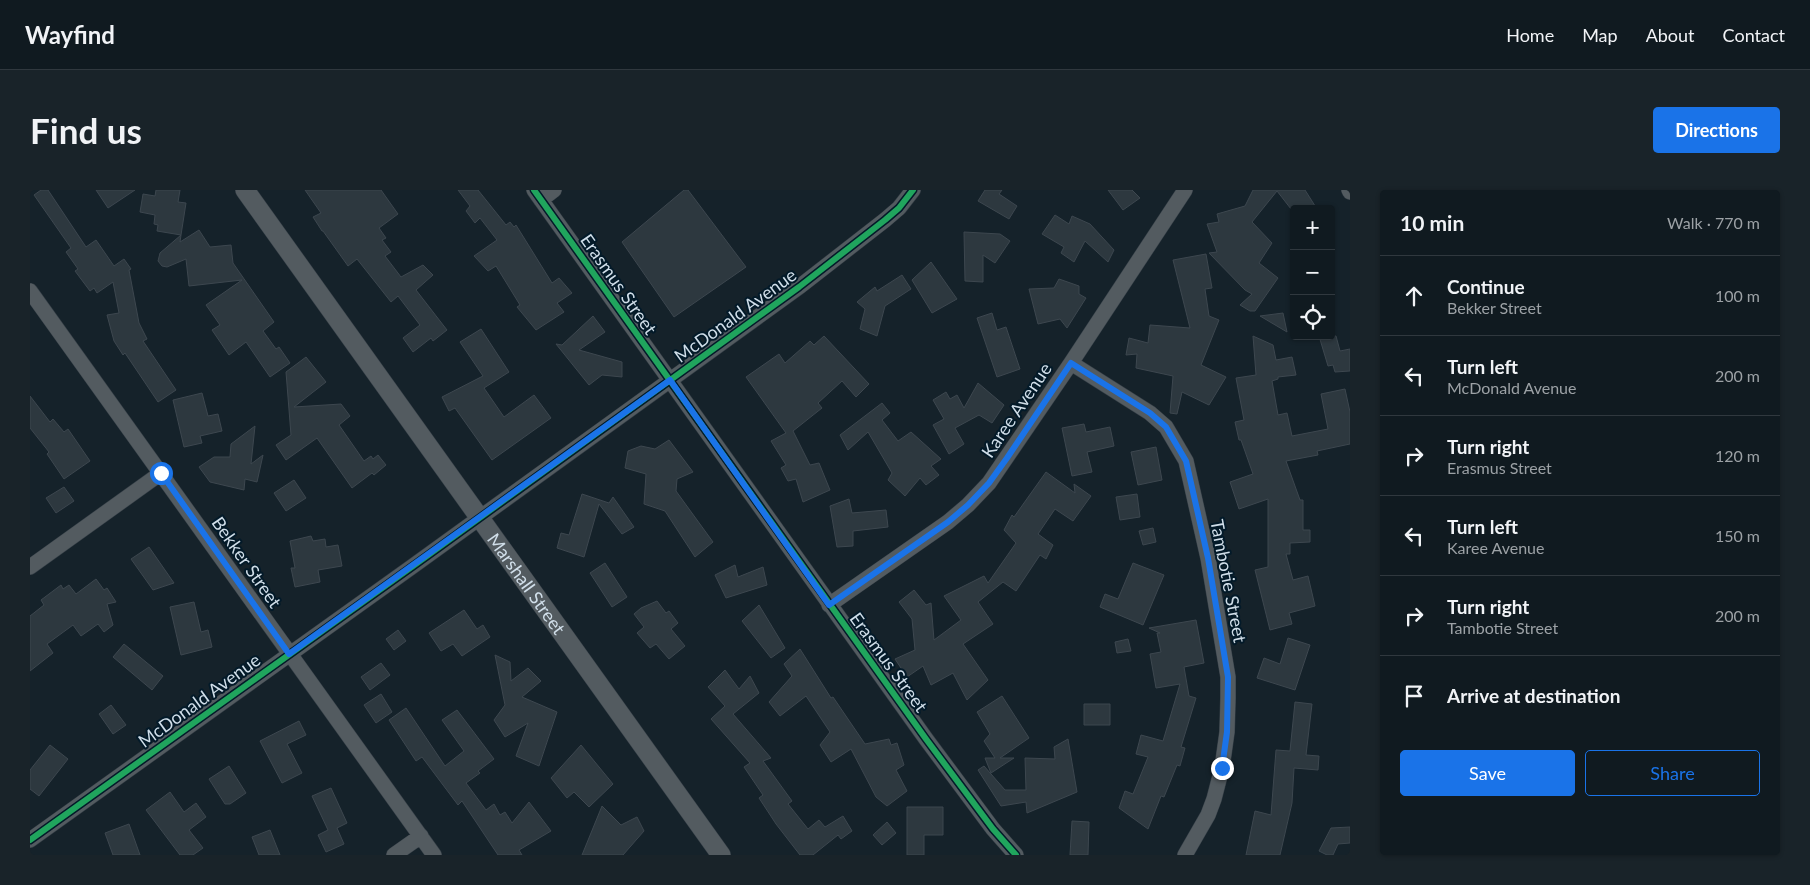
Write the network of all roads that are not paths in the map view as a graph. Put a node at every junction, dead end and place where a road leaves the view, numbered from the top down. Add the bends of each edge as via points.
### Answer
1 (245, 190) edge
2 (554, 190) edge
3 (913, 190) edge
4 (1185, 190) edge
5 (537, 195) edge
6 (30, 291) edge
7 (1071, 363) junction
8 (670, 380) junction
9 (161, 473) junction
10 (479, 518) junction
11 (30, 568) edge
12 (829, 605) junction
13 (289, 654) junction
14 (420, 836) junction
15 (30, 840) edge
16 (394, 855) edge
17 (434, 855) edge
18 (721, 855) edge
19 (1016, 855) edge
20 (1186, 855) edge

1 - 10 street, Marshall Street
2 - 5 street
3 - 8 street, McDonald Avenue via 898,208 857,243
4 - 7 street, Karee Avenue
5 - 8 street, Erasmus Street
6 - 9 street, Bekker Street
7 - 12 street, Karee Avenue via 989,483 968,505
7 - 20 street, Tambotie Street via 1150,413 1166,427 1186,461 1208,558 1228,677 1228,698 1226,740 1214,798 1208,816
8 - 10 street, McDonald Avenue
8 - 12 street, Erasmus Street
9 - 11 street
9 - 13 street, Bekker Street
10 - 13 street, McDonald Avenue
10 - 18 street, Marshall Street
12 - 19 street, Erasmus Street via 931,747
13 - 14 street, Bekker Street
13 - 15 street, McDonald Avenue
14 - 16 street
14 - 17 street, Bekker Street

